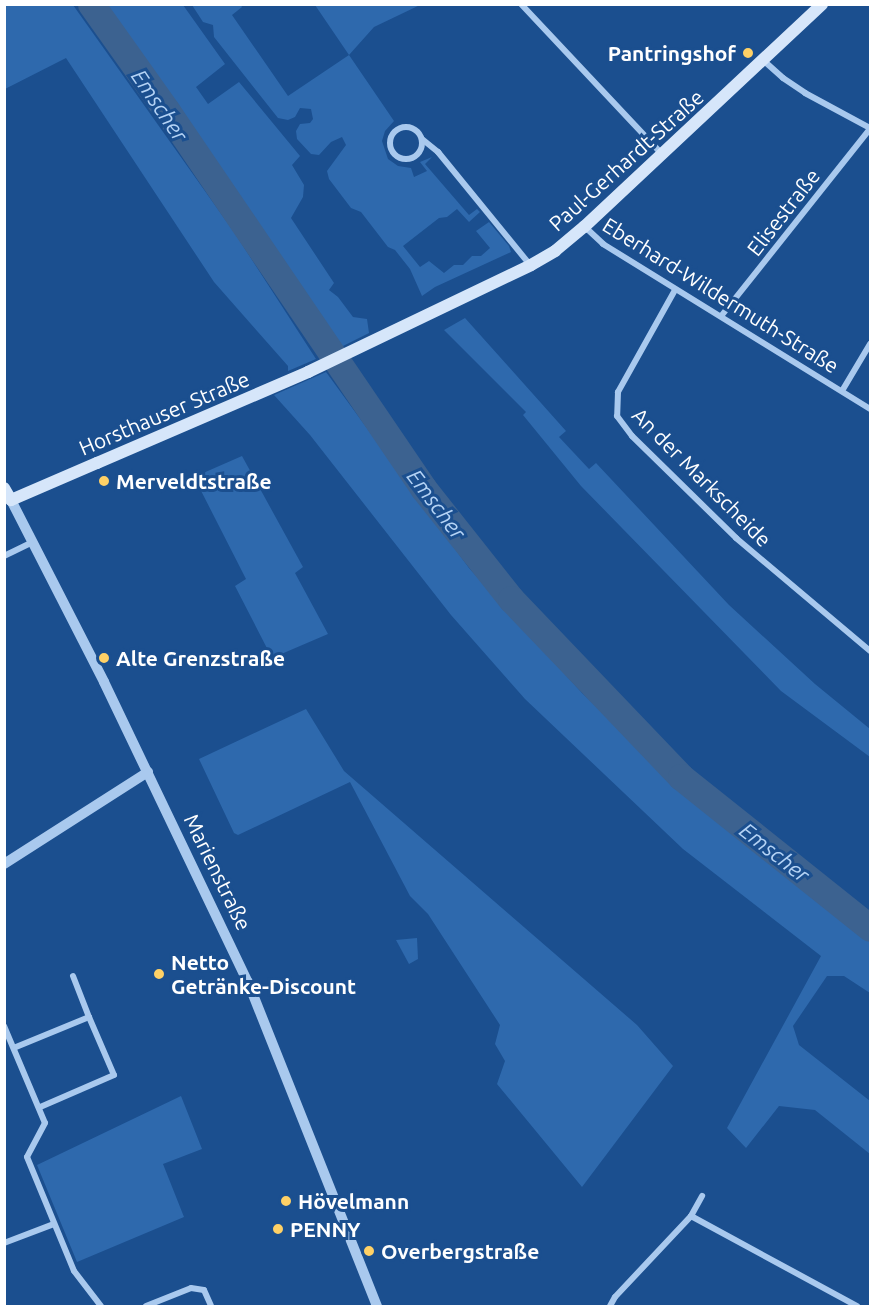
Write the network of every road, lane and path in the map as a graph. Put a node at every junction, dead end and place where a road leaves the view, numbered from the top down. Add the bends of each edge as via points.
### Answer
1 (521, 4) edge
2 (822, 4) edge
3 (764, 60) junction
4 (870, 128) edge
5 (422, 140) junction
6 (663, 154) junction
7 (584, 226) junction
8 (531, 265) junction
9 (675, 290) junction
10 (722, 315) junction
11 (870, 344) edge
12 (333, 361) joint
13 (842, 392) junction
14 (870, 409) edge
15 (4, 488) edge
16 (11, 500) junction
17 (33, 543) junction
18 (4, 556) edge
19 (870, 651) edge
20 (148, 772) junction
21 (4, 864) edge
22 (73, 976) dead end
23 (90, 1017) junction
24 (4, 1026) edge
25 (16, 1047) junction
26 (40, 1107) junction
27 (702, 1196) dead end
28 (691, 1216) junction
29 (54, 1224) junction
30 (4, 1243) edge
31 (101, 1306) edge
32 (146, 1306) edge
33 (211, 1306) edge
34 (377, 1306) edge
35 (610, 1306) edge
36 (857, 1306) edge

1 - 6 street
2 - 3 main road, Paul-Gerhardt-Straße
3 - 4 street via 805,93
3 - 6 main road, Paul-Gerhardt-Straße
4 - 10 street, Elisestraße
5 - 5 street via 413,129 402,128 394,134 391,147 400,158 410,159 421,150
5 - 8 street via 438,152
6 - 7 main road, Paul-Gerhardt-Straße
7 - 8 main road, Paul-Gerhardt-Straße
7 - 9 street, Eberhard-Wildermuth-Straße via 603,244
8 - 12 main road, Paul-Gerhardt-Straße
9 - 10 street, Eberhard-Wildermuth-Straße
9 - 19 street, An der Markscheide via 618,392 617,416 632,436 736,538
10 - 13 street, Eberhard-Wildermuth-Straße
11 - 13 street
12 - 16 main road, Horsthauser Straße
13 - 14 street, Eberhard-Wildermuth-Straße
15 - 16 main road
16 - 17 street, Marienstraße
17 - 18 street
17 - 20 street, Marienstraße
20 - 21 street
20 - 34 street, Marienstraße via 248,982
22 - 23 street
23 - 25 street
23 - 26 street via 114,1075
24 - 25 street
25 - 26 street
26 - 29 street via 45,1122 27,1157
27 - 28 street
28 - 35 street
28 - 36 street
29 - 30 street
29 - 31 street via 74,1271
32 - 33 street via 191,1288 204,1290

